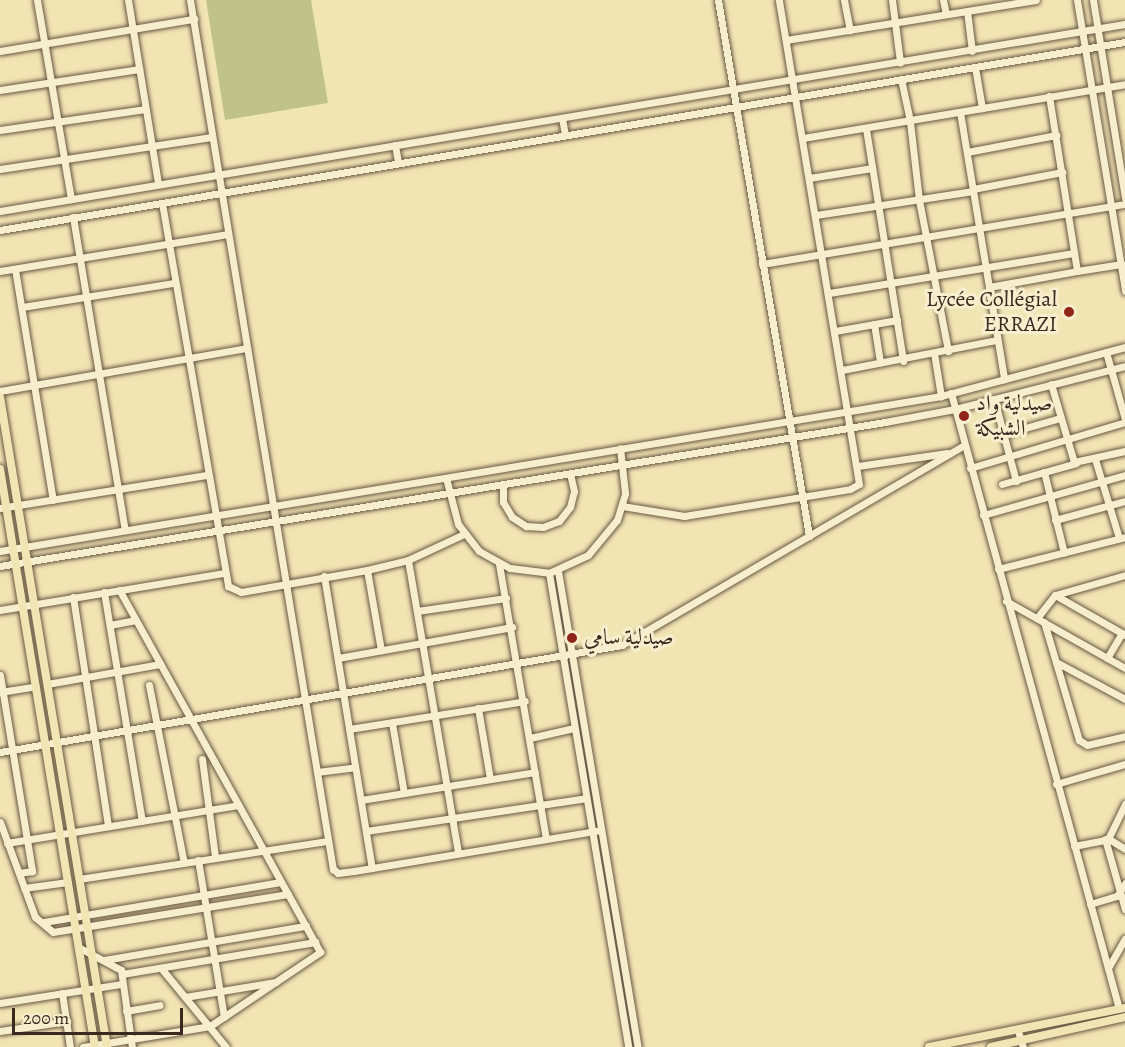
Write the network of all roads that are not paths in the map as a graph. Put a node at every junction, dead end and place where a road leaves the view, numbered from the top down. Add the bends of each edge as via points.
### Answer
1 (37, 0) edge
2 (128, 0) edge
3 (190, 0) edge
4 (718, 0) edge
5 (782, 0) edge
6 (844, 0) edge
7 (892, 0) edge
8 (943, 0) edge
9 (1034, 0) edge
10 (1077, 0) edge
11 (1093, 0) edge
12 (967, 11) junction
13 (946, 14) junction
14 (194, 19) junction
15 (895, 23) junction
16 (1125, 24) edge
17 (133, 28) junction
18 (1098, 29) junction
19 (850, 30) junction
20 (1081, 32) junction
21 (786, 40) junction
22 (1125, 42) edge
23 (44, 44) junction
24 (1101, 47) junction
25 (1084, 50) junction
26 (0, 51) edge
27 (972, 51) junction
28 (900, 62) junction
29 (975, 67) junction
30 (139, 69) junction
31 (901, 79) junction
32 (793, 80) junction
33 (50, 83) junction
34 (1125, 84) edge
35 (1107, 87) junction
36 (0, 90) edge
37 (733, 90) junction
38 (1092, 90) junction
39 (1049, 96) junction
40 (796, 98) junction
41 (736, 107) junction
42 (982, 108) junction
43 (145, 109) junction
44 (960, 112) junction
45 (562, 118) junction
46 (56, 122) junction
47 (910, 122) junction
48 (866, 129) junction
49 (0, 130) edge
50 (565, 135) junction
51 (1056, 135) junction
52 (212, 137) junction
53 (803, 138) junction
54 (152, 145) junction
55 (395, 145) junction
56 (967, 152) junction
57 (63, 160) junction
58 (398, 162) junction
59 (872, 168) junction
60 (0, 169) edge
61 (1062, 172) junction
62 (218, 174) junction
63 (809, 178) junction
64 (158, 184) junction
65 (973, 190) junction
66 (221, 192) junction
67 (1125, 198) edge
68 (71, 199) junction
69 (920, 200) junction
70 (162, 203) junction
71 (1125, 204) edge
72 (878, 206) junction
73 (1111, 206) junction
74 (0, 211) edge
75 (1068, 213) junction
76 (816, 215) junction
77 (73, 217) junction
78 (979, 228) junction
79 (0, 230) edge
80 (228, 234) junction
81 (929, 237) junction
82 (168, 243) junction
83 (885, 245) junction
84 (1074, 253) junction
85 (822, 254) junction
86 (80, 258) junction
87 (762, 264) junction
88 (1120, 264) junction
89 (15, 268) junction
90 (986, 268) junction
91 (0, 271) edge
92 (1077, 271) junction
93 (936, 276) junction
94 (174, 283) junction
95 (891, 283) junction
96 (989, 287) junction
97 (1125, 291) edge
98 (829, 293) junction
99 (87, 298) junction
100 (22, 307) junction
101 (897, 320) junction
102 (874, 324) junction
103 (835, 331) junction
104 (998, 340) junction
105 (1125, 347) edge
106 (246, 348) junction
107 (948, 351) junction
108 (1106, 352) junction
109 (934, 353) junction
110 (187, 358) junction
111 (903, 360) junction
112 (880, 363) junction
113 (1125, 366) edge
114 (1110, 369) junction
115 (842, 370) junction
116 (99, 375) junction
117 (1004, 379) junction
118 (1051, 384) junction
119 (34, 385) junction
120 (0, 391) edge
121 (951, 393) junction
122 (941, 396) junction
123 (0, 397) edge
124 (994, 399) junction
125 (954, 409) junction
126 (849, 410) junction
127 (1060, 418) junction
128 (788, 420) junction
129 (1125, 421) edge
130 (851, 427) junction
131 (1004, 434) junction
132 (792, 437) junction
133 (1066, 441) junction
134 (964, 445) junction
135 (620, 448) junction
136 (1125, 451) edge
137 (951, 452) junction
138 (1009, 457) junction
139 (1095, 459) junction
140 (1076, 463) junction
141 (623, 465) junction
142 (858, 466) junction
143 (970, 468) junction
144 (0, 470) edge
145 (1044, 472) junction
146 (570, 474) junction
147 (206, 475) junction
148 (1125, 475) edge
149 (446, 478) junction
150 (1016, 481) junction
151 (1102, 481) junction
152 (503, 484) junction
153 (1002, 484) dead end
154 (117, 489) junction
155 (449, 492) junction
156 (1049, 496) junction
157 (802, 497) junction
158 (53, 500) junction
159 (1125, 501) edge
160 (18, 505) junction
161 (273, 505) junction
162 (1109, 505) junction
163 (622, 506) junction
164 (3, 508) edge
165 (214, 515) junction
166 (983, 515) junction
167 (1055, 520) junction
168 (276, 523) junction
169 (125, 530) junction
170 (217, 533) junction
171 (464, 534) junction
172 (808, 536) junction
173 (1122, 537) edge
174 (25, 546) junction
175 (12, 549) junction
176 (0, 551) edge
177 (1064, 553) junction
178 (408, 560) junction
179 (27, 562) junction
180 (15, 564) junction
181 (499, 564) junction
182 (0, 566) edge
183 (998, 569) junction
184 (367, 570) junction
185 (558, 570) junction
186 (223, 573) junction
187 (549, 573) junction
188 (1125, 575) edge
189 (324, 576) junction
190 (285, 583) junction
191 (118, 590) junction
192 (104, 592) junction
193 (1055, 595) junction
194 (73, 597) junction
195 (506, 598) junction
196 (1006, 601) junction
197 (34, 604) junction
198 (22, 606) junction
199 (0, 610) edge
200 (417, 611) junction
201 (135, 620) junction
202 (1041, 620) junction
203 (110, 625) junction
204 (512, 627) junction
205 (1123, 634) edge
206 (423, 643) junction
207 (381, 650) junction
208 (572, 655) junction
209 (338, 657) junction
210 (563, 657) junction
211 (1107, 658) junction
212 (1056, 662) junction
213 (160, 664) junction
214 (519, 664) junction
215 (1125, 668) edge
216 (118, 672) junction
217 (0, 675) edge
218 (85, 677) junction
219 (429, 680) junction
220 (47, 684) junction
221 (149, 684) dead end
222 (36, 686) junction
223 (1, 692) edge
224 (344, 693) junction
225 (1125, 699) edge
226 (306, 700) junction
227 (525, 701) junction
228 (478, 708) junction
229 (434, 716) junction
230 (190, 720) junction
231 (392, 723) junction
232 (160, 725) junction
233 (574, 728) junction
234 (350, 729) junction
235 (127, 730) junction
236 (94, 736) junction
237 (1125, 736) edge
238 (530, 738) junction
239 (57, 742) junction
240 (45, 744) junction
241 (12, 750) junction
242 (0, 752) edge
243 (202, 759) dead end
244 (1125, 764) edge
245 (356, 767) junction
246 (317, 772) junction
247 (536, 772) junction
248 (490, 779) junction
249 (1056, 784) junction
250 (446, 786) junction
251 (404, 793) junction
252 (586, 798) junction
253 (361, 800) junction
254 (540, 804) junction
255 (1125, 804) edge
256 (238, 805) junction
257 (207, 810) junction
258 (175, 815) junction
259 (452, 818) junction
260 (142, 821) junction
261 (0, 822) edge
262 (108, 826) junction
263 (601, 830) junction
264 (366, 831) junction
265 (592, 831) junction
266 (72, 832) junction
267 (60, 834) junction
268 (546, 839) junction
269 (1107, 839) junction
270 (27, 840) junction
271 (328, 841) junction
272 (7, 843) junction
273 (1074, 846) junction
274 (1125, 849) edge
275 (264, 850) junction
276 (458, 853) junction
277 (215, 857) junction
278 (198, 860) junction
279 (183, 862) junction
280 (372, 868) junction
281 (19, 873) junction
282 (80, 879) junction
283 (68, 882) junction
284 (281, 882) junction
285 (1125, 883) edge
286 (24, 888) junction
287 (1120, 893) junction
288 (288, 894) junction
289 (204, 895) junction
290 (1090, 904) junction
291 (206, 908) junction
292 (1125, 909) edge
293 (85, 915) junction
294 (74, 917) junction
295 (44, 922) junction
296 (87, 926) junction
297 (306, 926) junction
298 (75, 928) junction
299 (1125, 939) edge
300 (212, 942) junction
301 (315, 942) junction
302 (78, 947) junction
303 (92, 955) junction
304 (215, 959) junction
305 (104, 960) junction
306 (162, 968) junction
307 (1108, 968) junction
308 (122, 974) junction
309 (278, 981) junction
310 (121, 984) junction
311 (97, 988) junction
312 (86, 990) junction
313 (220, 991) junction
314 (62, 993) junction
315 (185, 997) junction
316 (0, 1003) edge
317 (159, 1005) dead end
318 (1122, 1008) edge
319 (126, 1011) junction
320 (224, 1017) junction
321 (1125, 1017) edge
322 (67, 1021) junction
323 (210, 1026) junction
324 (0, 1031) edge
325 (1018, 1031) junction
326 (131, 1044) edge
327 (1022, 1044) edge
328 (107, 1045) edge
329 (95, 1046) edge
330 (70, 1047) edge
331 (83, 1047) edge
332 (226, 1047) edge
333 (628, 1047) edge
334 (638, 1047) edge
335 (929, 1047) edge
336 (991, 1047) edge

1 - 23 street
2 - 17 street
3 - 14 street
4 - 37 street
5 - 21 street
6 - 19 street
7 - 15 street
8 - 13 street
9 - 12 street
10 - 20 street
11 - 18 street
12 - 13 street
12 - 27 street
13 - 15 street
14 - 17 street
14 - 52 street
15 - 19 street
15 - 28 street
16 - 18 street
17 - 23 street
17 - 30 street
18 - 20 street
18 - 24 street
19 - 21 street
20 - 25 street
20 - 27 street
21 - 32 street
22 - 24 street
23 - 26 street
23 - 33 street
24 - 25 street
24 - 35 street
25 - 29 street
25 - 38 street
27 - 28 street
28 - 32 street
29 - 31 street
29 - 42 street
30 - 33 street
30 - 43 street
31 - 40 street
31 - 47 street
32 - 37 street
32 - 40 street
33 - 36 street
33 - 46 street
34 - 35 street
35 - 38 street
35 - 67 street
37 - 41 street
37 - 45 street
38 - 39 street
38 - 73 street
39 - 42 street
39 - 51 street
40 - 41 street
40 - 53 street
41 - 50 street
41 - 87 street
42 - 44 street
43 - 46 street
43 - 54 street
44 - 47 street
44 - 56 street
45 - 50 street
45 - 55 street
46 - 49 street
46 - 57 street
47 - 48 street
47 - 69 street
48 - 53 street
48 - 59 street
50 - 58 street
51 - 56 street
51 - 61 street
52 - 54 street
52 - 62 street
53 - 63 street
54 - 57 street
54 - 64 street
55 - 58 street
55 - 62 street
56 - 65 street
57 - 60 street
57 - 68 street
58 - 66 street
59 - 63 street
59 - 72 street
61 - 65 street
61 - 75 street
62 - 64 street
62 - 66 street
63 - 76 street
64 - 68 street
65 - 69 street
65 - 78 street
66 - 70 street
66 - 80 street
68 - 74 street
69 - 72 street
69 - 81 street
70 - 77 street
70 - 82 street
71 - 73 street
72 - 76 street
72 - 83 street
73 - 75 street
73 - 88 street
75 - 78 street
75 - 84 street
76 - 85 street
77 - 79 street
77 - 86 street
78 - 81 street
78 - 90 street
80 - 82 street
80 - 106 street
81 - 83 street
81 - 93 street
82 - 86 street
82 - 94 street
83 - 85 street
83 - 95 street
84 - 90 street
84 - 92 street
85 - 87 street
85 - 98 street
86 - 89 street
86 - 99 street
87 - 128 street
88 - 92 street
88 - 97 street
89 - 91 street
89 - 100 street
90 - 93 street
90 - 96 street
92 - 96 street
93 - 95 street
93 - 107 street
94 - 99 street
94 - 110 street
95 - 98 street
95 - 101 street
96 - 104 street
98 - 103 street
99 - 100 street
99 - 116 street
100 - 119 street
101 - 102 street
101 - 111 street
102 - 103 street
102 - 112 street
103 - 115 street
104 - 107 street
104 - 117 street
105 - 108 street
106 - 110 street
106 - 161 street
107 - 109 street
108 - 114 street
108 - 117 street
109 - 111 street
109 - 122 street
110 - 116 street
110 - 147 street
111 - 112 street
112 - 115 street
113 - 114 street
114 - 118 street
114 - 129 street
115 - 126 street
116 - 119 street
116 - 154 street
117 - 121 street
118 - 124 street
118 - 127 street
119 - 120 street
119 - 158 street
121 - 122 street
121 - 125 street
122 - 126 street
123 - 160 main road
124 - 125 street
124 - 131 street
125 - 130 street
125 - 134 street
126 - 128 street
126 - 130 street
127 - 131 street
127 - 133 street
128 - 132 street
128 - 135 street
129 - 133 street
130 - 132 street
130 - 142 street
131 - 138 street
132 - 141 street
132 - 157 street
133 - 138 street
133 - 140 street
134 - 137 street
134 - 143 street
135 - 141 street
135 - 149 street
136 - 139 street
137 - 142 street
137 - 172 street
138 - 143 street
138 - 150 street
139 - 140 street
139 - 151 street
140 - 145 street
141 - 146 street
141 - 163 street
142 - 157 street via 860,480 855,488
143 - 166 street
144 - 164 main road
145 - 150 street
145 - 156 street
146 - 152 street
146 - 152 street via 574,491 570,507 559,520 543,527 526,526 512,516 503,502
147 - 154 street
147 - 165 street
148 - 151 street
149 - 155 street
149 - 161 street
150 - 153 street
151 - 156 street
151 - 162 street
152 - 155 street
154 - 158 street
154 - 169 street
155 - 168 street
155 - 171 street
156 - 166 street
156 - 167 street
157 - 163 street via 684,516
157 - 172 street
158 - 160 street
159 - 162 street
160 - 164 street
160 - 174 main road
161 - 165 street
161 - 168 street
162 - 167 street
162 - 173 street
163 - 185 street via 599,545
164 - 175 main road
165 - 169 street
165 - 170 street
166 - 183 street
167 - 177 street
168 - 170 street
168 - 190 street
169 - 174 street
170 - 179 street
170 - 186 street
171 - 178 street
171 - 181 street via 479,551
172 - 208 street via 630,642
173 - 177 street
174 - 175 street
174 - 179 main road
175 - 176 street
175 - 180 main road
177 - 183 street
178 - 184 street
178 - 200 street
179 - 180 street
179 - 197 main road
180 - 182 street
180 - 198 main road
181 - 187 street
181 - 195 street
183 - 196 street
184 - 189 street
184 - 207 street
185 - 187 street
185 - 208 street
186 - 190 street via 228,586 237,592
186 - 191 street
187 - 210 street
188 - 193 street
189 - 190 street
189 - 209 street
190 - 226 street
191 - 192 street
191 - 201 street
192 - 194 street
192 - 203 street
193 - 202 street
193 - 205 street
194 - 197 street
194 - 218 street
195 - 200 street
195 - 204 street
196 - 202 street
196 - 249 street
197 - 198 street
197 - 220 main road
198 - 199 street
198 - 222 main road
200 - 206 street
201 - 203 street
201 - 213 street
202 - 211 street
202 - 212 street
203 - 216 street
204 - 206 street
204 - 214 street
205 - 211 street
206 - 207 street
206 - 219 street
207 - 209 street
208 - 210 street
208 - 263 street
209 - 224 street
210 - 214 street
210 - 233 street
211 - 215 street
212 - 225 street
212 - 237 street via 1081,742 1091,745
213 - 216 street
213 - 230 street
214 - 219 street
214 - 227 street
216 - 218 street
216 - 235 street
217 - 223 street
218 - 220 street
218 - 236 street
219 - 224 street
219 - 229 street
220 - 239 main road
221 - 232 street
222 - 223 street
222 - 240 main road
223 - 241 street
224 - 226 street
224 - 234 street
226 - 230 street
226 - 246 street
227 - 228 street
227 - 238 street
228 - 229 street
228 - 248 street
229 - 231 street
229 - 250 street
230 - 232 street
230 - 256 street
231 - 234 street
231 - 251 street
232 - 235 street
232 - 258 street
233 - 238 street
233 - 252 street
234 - 245 street
235 - 236 street
235 - 260 street
236 - 239 street
236 - 262 street
238 - 247 street
239 - 240 street
239 - 266 main road
240 - 241 street
240 - 267 main road
241 - 242 street
241 - 270 street
243 - 257 street
244 - 249 street
245 - 246 street
245 - 253 street
246 - 271 street
247 - 248 street
247 - 254 street
248 - 250 street
249 - 273 street
250 - 251 street
250 - 259 street
251 - 253 street
252 - 254 street
252 - 265 street
253 - 264 street
254 - 259 street
254 - 268 street
255 - 269 street
256 - 257 street
256 - 275 street
257 - 258 street
257 - 277 street
258 - 260 street
258 - 279 street
259 - 264 street
259 - 276 street
260 - 262 street
261 - 272 street
262 - 266 street
263 - 265 street
263 - 334 street
264 - 280 street
265 - 268 street
265 - 333 street
266 - 267 street
266 - 282 main road
267 - 270 street
267 - 283 main road
268 - 276 street
269 - 273 street
269 - 274 street
269 - 287 street
270 - 272 street
270 - 281 street via 32,871
271 - 275 street
271 - 280 street via 336,873
272 - 281 street
273 - 290 street
275 - 277 street
275 - 284 street
276 - 280 street
277 - 278 street
278 - 279 street
278 - 289 street
279 - 282 street
281 - 286 street
282 - 293 main road
283 - 286 street
283 - 294 main road
284 - 288 street
284 - 289 street
285 - 287 street
286 - 295 street via 35,917
287 - 290 street
287 - 292 street
288 - 291 street
288 - 297 street
289 - 291 street
289 - 293 street
290 - 307 street
291 - 296 street
291 - 300 street
293 - 294 street
293 - 296 main road
294 - 295 street
294 - 298 main road
295 - 298 street via 53,932
296 - 298 street
296 - 303 main road
297 - 300 street
297 - 301 street
298 - 302 main road
299 - 307 street
300 - 304 street
300 - 305 street
301 - 304 street
301 - 309 street via 320,954
302 - 303 street
302 - 312 main road
303 - 305 street
303 - 311 main road
304 - 306 street
304 - 313 street
305 - 308 street
306 - 308 street
306 - 315 street
307 - 318 street
308 - 310 street
309 - 313 street
309 - 320 street
310 - 311 street
310 - 319 street
311 - 312 street
311 - 328 main road
312 - 314 street
312 - 329 main road
313 - 315 street
313 - 320 street
314 - 316 street
314 - 322 street
315 - 323 street
317 - 319 street
318 - 325 main road
319 - 326 street
320 - 323 street
321 - 327 main road
322 - 324 street
322 - 330 street
323 - 326 street
323 - 332 street
325 - 327 street
325 - 335 main road
326 - 328 street
327 - 336 main road
328 - 329 street
329 - 331 street

